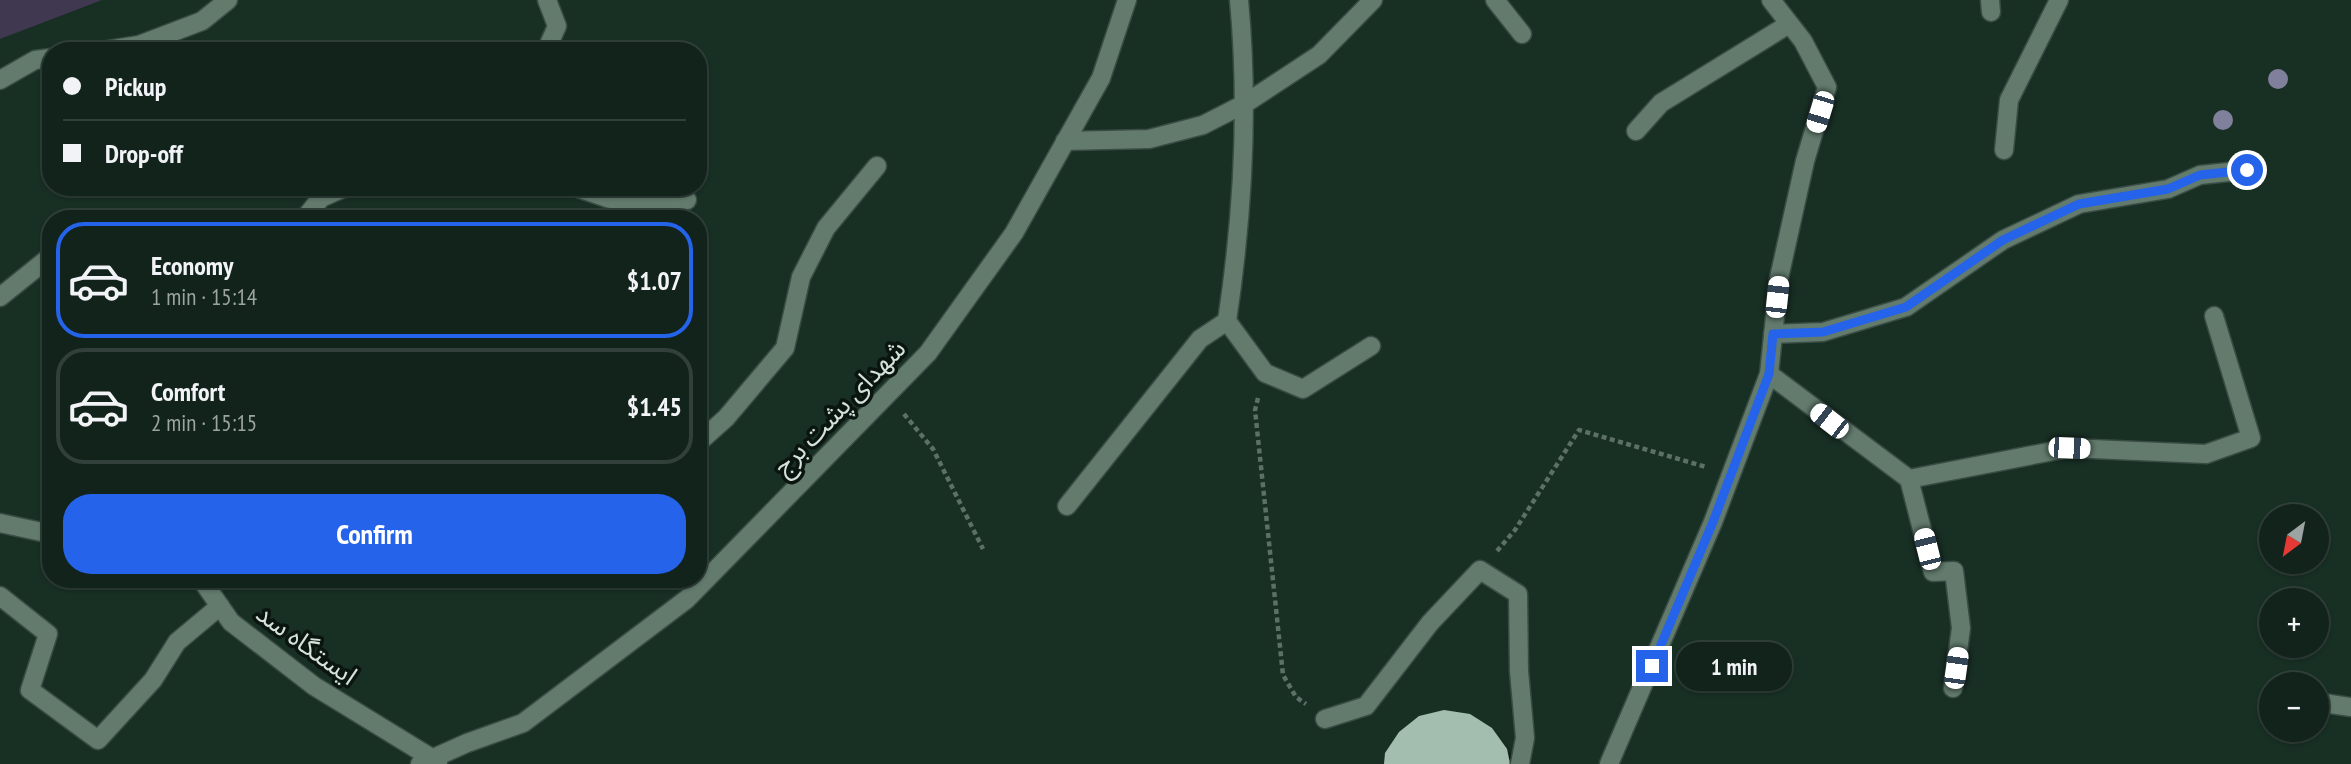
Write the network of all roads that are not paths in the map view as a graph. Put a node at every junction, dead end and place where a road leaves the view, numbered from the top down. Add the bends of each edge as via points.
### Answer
1 (228, 0) edge
2 (547, 0) edge
3 (1127, 0) edge
4 (1239, 0) edge
5 (1373, 0) edge
6 (1495, 0) edge
7 (1771, 0) edge
8 (2059, 0) edge
9 (1789, 23) junction
10 (1522, 34) dead end
11 (147, 42) edge
12 (550, 42) edge
13 (42, 59) edge
14 (0, 80) edge
15 (1246, 103) junction
16 (1636, 131) dead end
17 (1065, 141) junction
18 (2004, 149) dead end
19 (877, 166) dead end
20 (2247, 170) dead end
21 (326, 196) edge
22 (601, 196) edge
23 (687, 200) dead end
24 (311, 210) edge
25 (42, 263) edge
26 (0, 298) edge
27 (2214, 316) dead end
28 (1227, 321) junction
29 (1773, 334) junction
30 (1371, 346) dead end
31 (1769, 374) junction
32 (707, 435) edge
33 (1909, 480) junction
34 (1068, 506) dead end
35 (0, 523) edge
36 (42, 532) edge
37 (707, 579) edge
38 (207, 588) edge
39 (698, 588) edge
40 (0, 596) edge
41 (220, 606) junction
42 (1953, 688) dead end
43 (2329, 704) edge
44 (2351, 707) edge
45 (1325, 719) road end
46 (431, 762) edge
47 (1520, 764) edge
48 (1609, 764) edge

1 - 11 street via 202,21
2 - 12 street via 557,26
3 - 17 street, شهدای پشت برج via 1101,78
4 - 15 street
5 - 15 street via 1319,55
6 - 10 street
7 - 9 street
8 - 18 street via 2009,100
9 - 16 street via 1661,103
9 - 29 street via 1827,87 1779,278
13 - 14 street
15 - 17 street via 1203,125 1149,139
15 - 28 street via 1238,250
17 - 37 street, شهدای پشت برج via 1014,233 928,353
19 - 32 street via 827,228 801,277 785,348
20 - 29 street via 2200,175 2168,189 2079,204 2003,240 1906,307 1823,332
21 - 24 street
22 - 23 street
25 - 26 street
27 - 33 street via 2251,438 2206,454 2069,448
28 - 30 street via 1265,373 1303,388
28 - 34 street via 1200,339
29 - 31 street
31 - 33 street
31 - 48 street via 1697,560
33 - 42 street via 1933,572 1954,572 1961,628
35 - 36 street
38 - 41 street, ایستگاه سد
39 - 46 street, شهدای پشت برج via 523,723
40 - 41 street via 48,634 30,690 98,740 153,680 177,642
41 - 46 street, ایستگاه سد via 232,622 314,686
43 - 44 street
45 - 47 street via 1366,706 1430,623 1480,570 1518,594 1525,738

